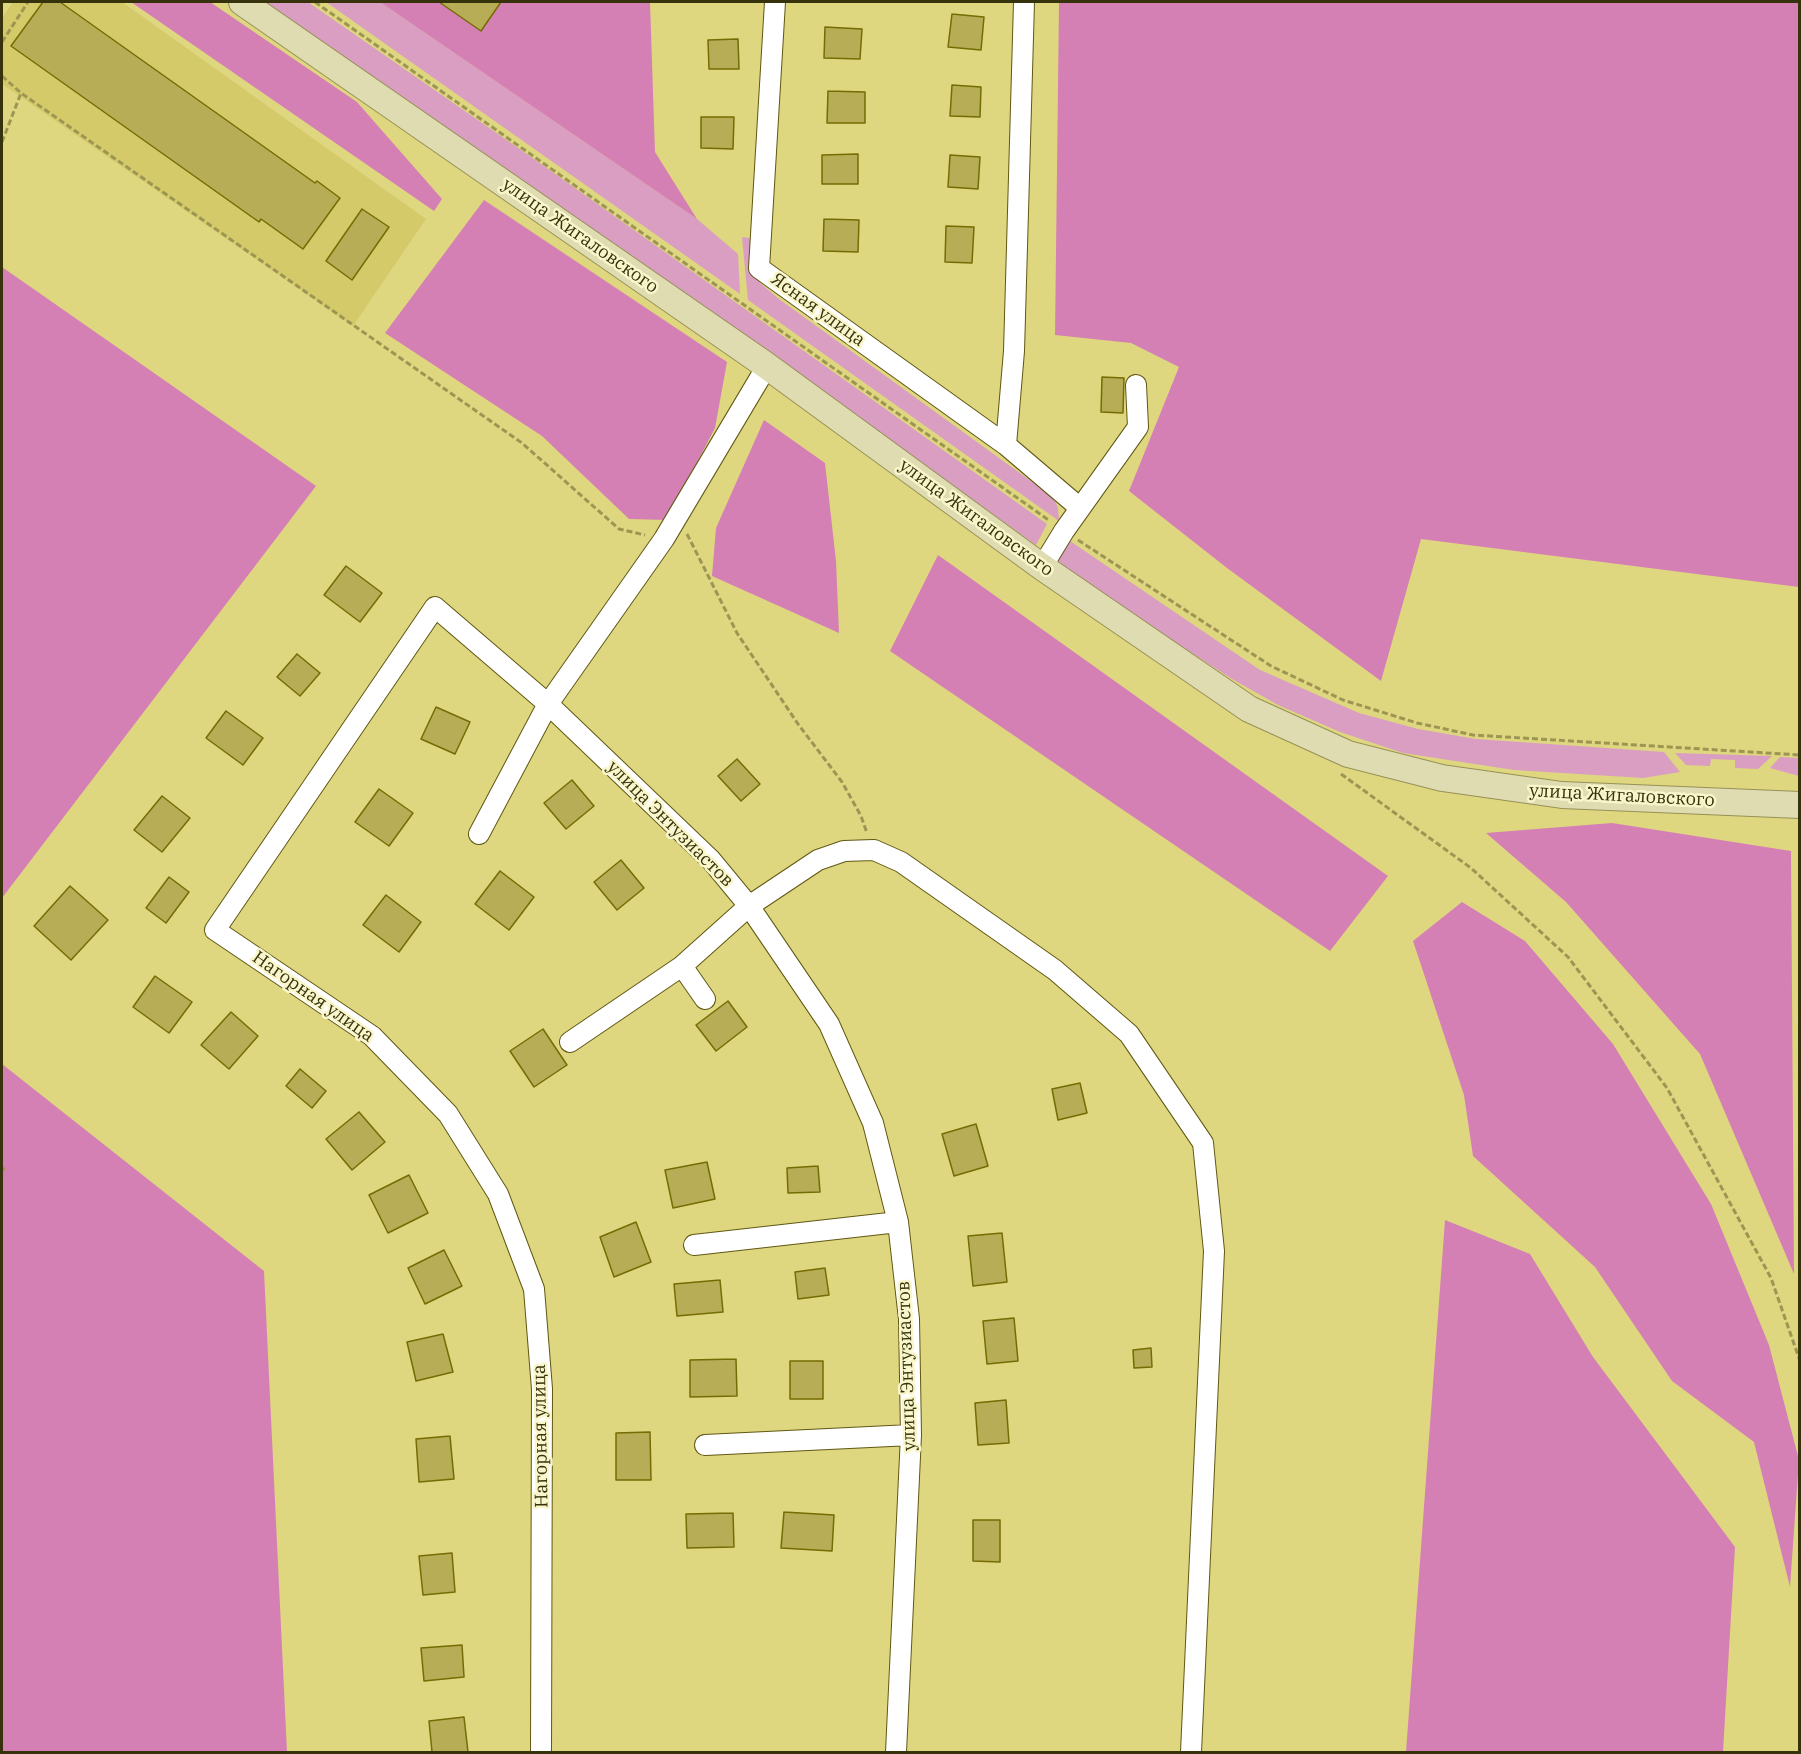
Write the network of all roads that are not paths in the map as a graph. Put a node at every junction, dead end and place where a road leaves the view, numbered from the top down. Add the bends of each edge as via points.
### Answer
1 (242, 2) edge
2 (775, 2) edge
3 (1024, 2) edge
4 (767, 366) junction
5 (1136, 385) dead end
6 (1006, 445) junction
7 (1080, 508) junction
8 (1042, 567) junction
9 (548, 704) junction
10 (1800, 805) edge
11 (479, 834) dead end
12 (749, 906) junction
13 (682, 966) junction
14 (705, 999) dead end
15 (570, 1042) dead end
16 (898, 1222) junction
17 (694, 1245) dead end
18 (911, 1435) junction
19 (705, 1445) dead end
20 (541, 1752) edge
21 (896, 1752) edge
22 (1191, 1752) edge

1 - 4 main road, улица Жигаловского
2 - 6 street, Ясная улица via 759,268
3 - 6 street via 1014,351
4 - 8 main road, улица Жигаловского
4 - 9 street via 664,539
5 - 7 street via 1138,427
6 - 7 street, Ясная улица
7 - 8 street
8 - 10 main road, улица Жигаловского via 1249,709 1348,754 1442,778 1562,795
9 - 11 street
9 - 12 street, улица Энтузиастов via 711,860
9 - 20 street, Нагорная улица via 435,607 215,930 372,1036 448,1114 498,1194 534,1289 542,1389
12 - 13 street
12 - 16 street, улица Энтузиастов via 829,1024 873,1123
12 - 22 street via 818,860 844,851 874,850 901,862 1055,970 1129,1034 1203,1143 1214,1251
13 - 14 street
13 - 15 street
16 - 17 street
16 - 18 street, улица Энтузиастов via 909,1319
18 - 19 street
18 - 21 street, улица Энтузиастов

